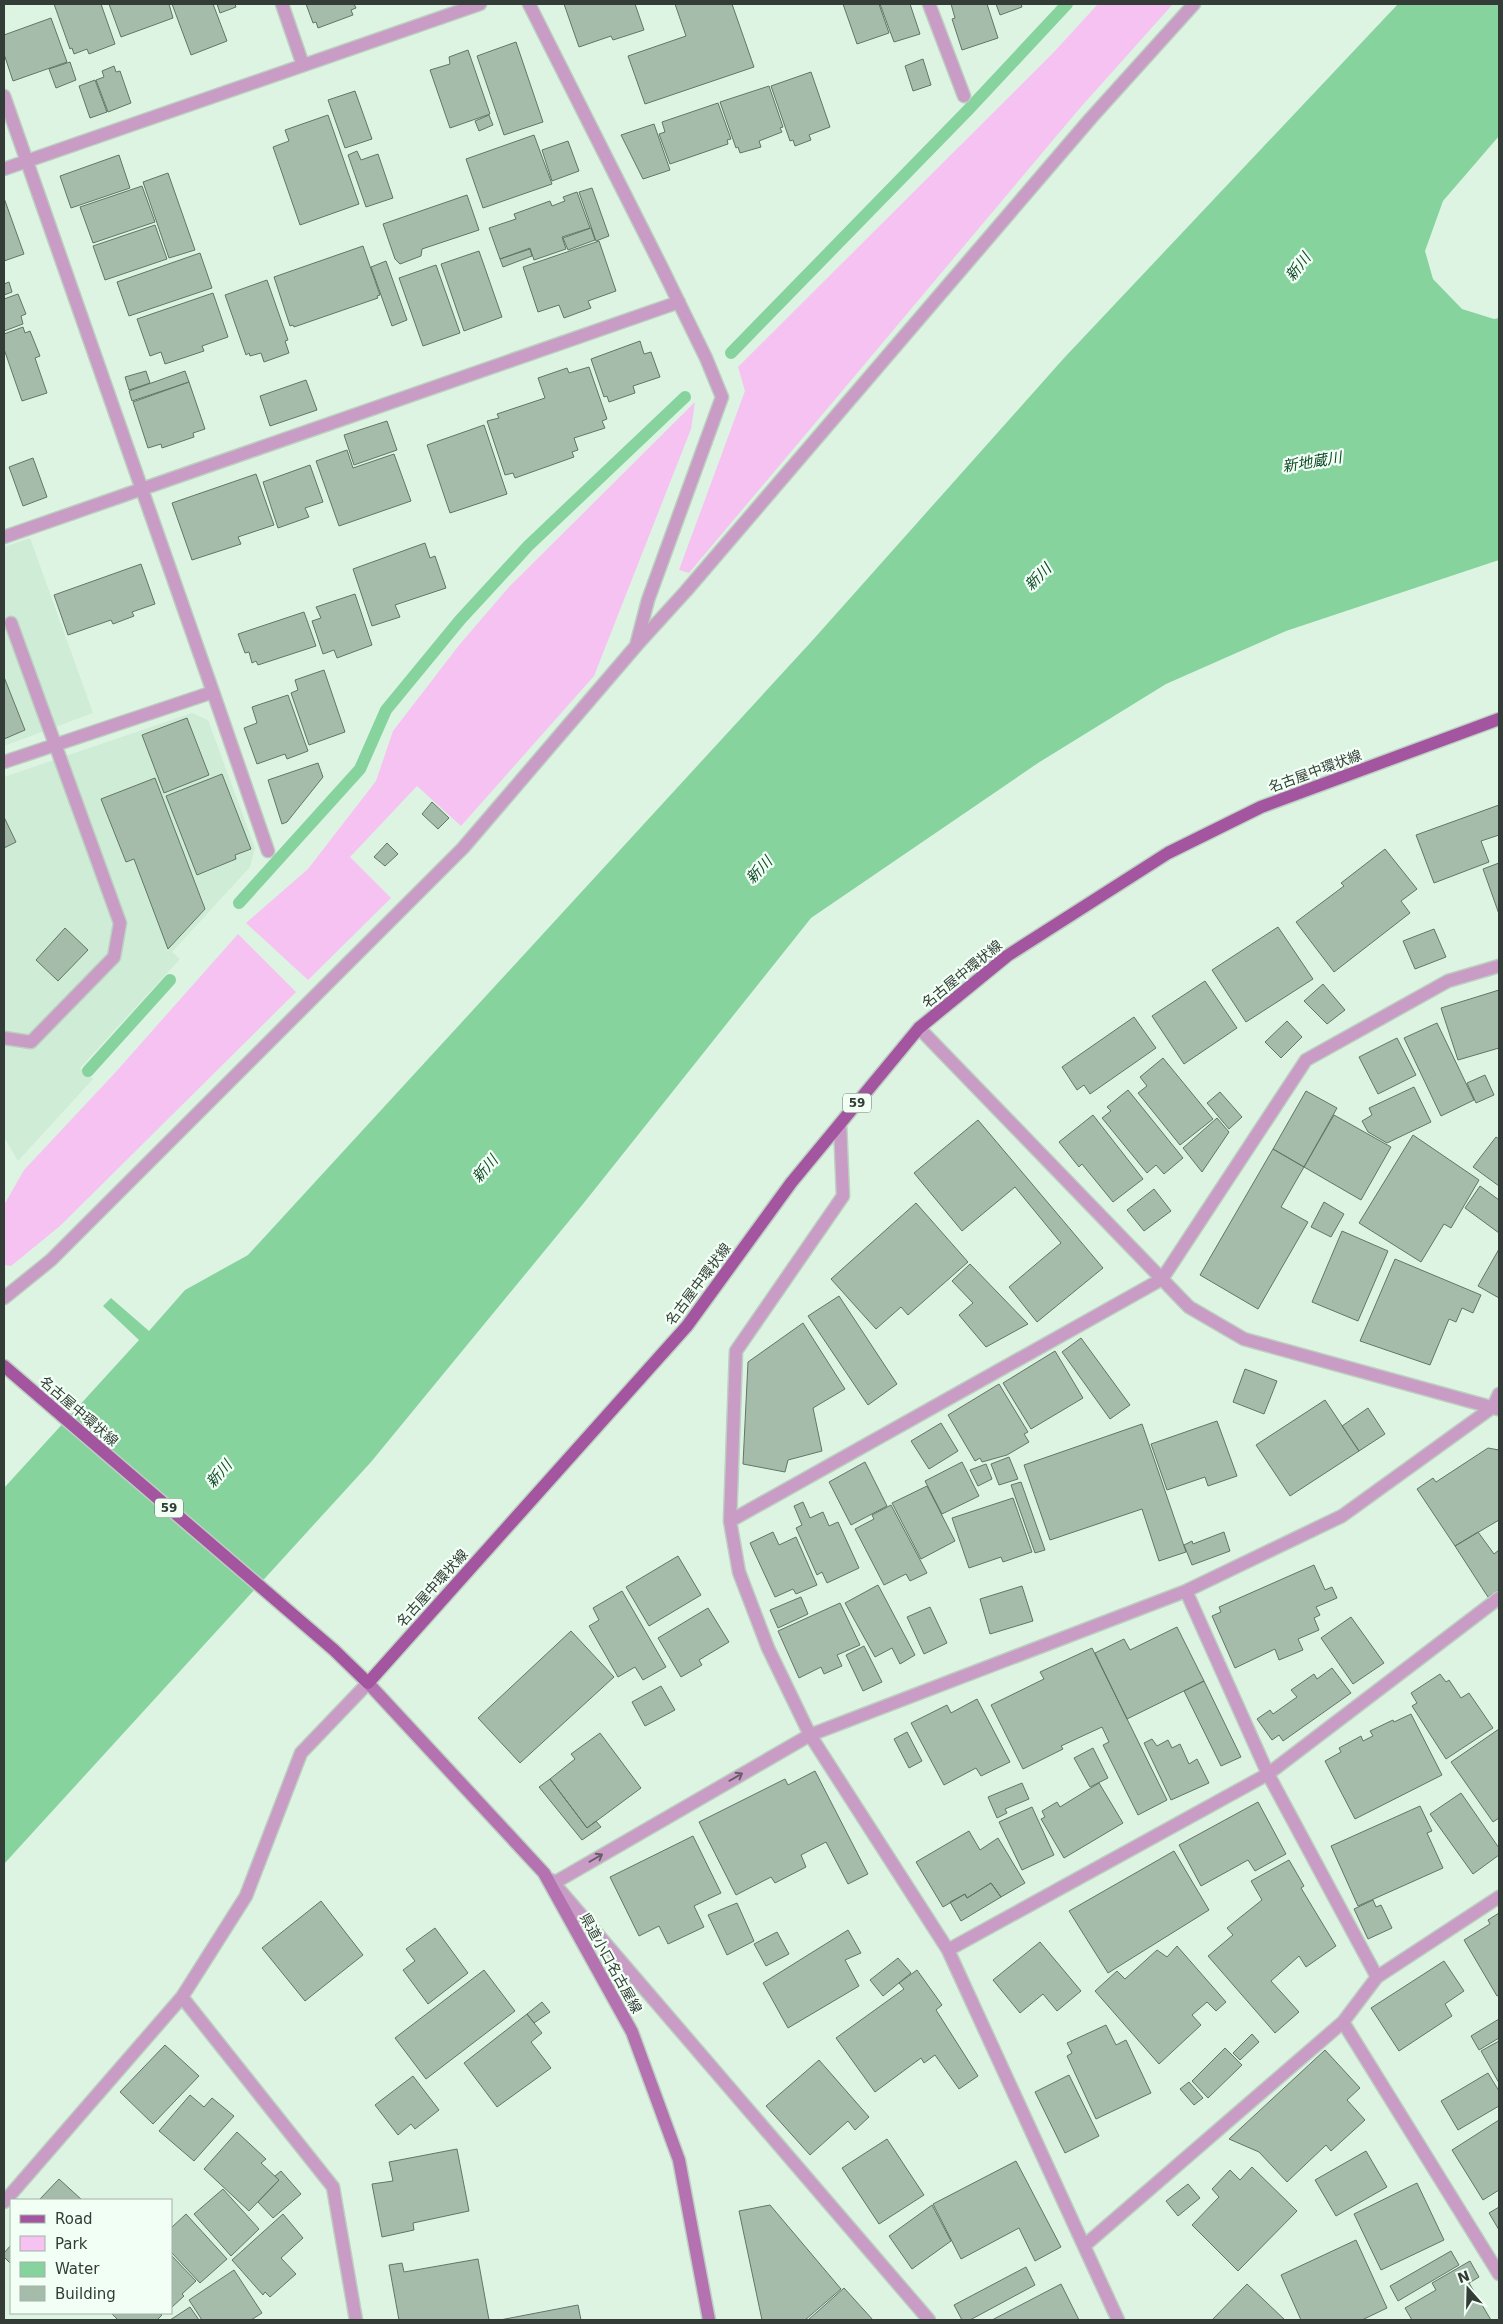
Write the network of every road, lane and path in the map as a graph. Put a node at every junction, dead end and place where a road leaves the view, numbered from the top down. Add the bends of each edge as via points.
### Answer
1 (282, 4) edge
2 (480, 4) edge
3 (529, 4) edge
4 (929, 4) edge
5 (1194, 4) edge
6 (303, 65) junction
7 (4, 96) edge
8 (964, 96) dead end
9 (26, 161) junction
10 (4, 169) edge
11 (679, 302) junction
12 (142, 490) junction
13 (4, 537) edge
14 (11, 623) dead end
15 (636, 646) junction
16 (213, 692) junction
17 (1499, 718) edge
18 (55, 745) junction
19 (4, 762) edge
20 (268, 851) dead end
21 (1499, 966) edge
22 (919, 1028) junction
23 (4, 1038) edge
24 (840, 1124) junction
25 (1162, 1279) junction
26 (4, 1298) edge
27 (4, 1366) edge
28 (1499, 1394) edge
29 (1496, 1409) edge
30 (730, 1522) junction
31 (1186, 1592) junction
32 (1499, 1598) edge
33 (368, 1683) junction
34 (810, 1734) junction
35 (1268, 1774) junction
36 (544, 1873) junction
37 (554, 1883) junction
38 (1499, 1897) edge
39 (948, 1950) junction
40 (1377, 1977) junction
41 (182, 1997) junction
42 (1343, 2022) junction
43 (4, 2202) edge
44 (1084, 2246) junction
45 (1499, 2274) edge
46 (356, 2320) edge
47 (709, 2320) edge
48 (930, 2320) edge
49 (1118, 2320) edge

1 - 6 street
2 - 6 street
3 - 11 street
4 - 8 street
5 - 15 street via 1091,118
6 - 9 street
7 - 9 street
9 - 10 street
9 - 12 street
11 - 12 street
11 - 15 street via 722,397 648,600
12 - 13 street
12 - 16 street
14 - 18 street
15 - 26 street via 463,848 51,1260
16 - 18 street
16 - 20 street
17 - 22 main road, 名古屋中環状線 / 59 via 1261,807 1168,853 1007,956
18 - 19 street
18 - 23 street via 120,923 116,948 114,957 31,1042
21 - 25 street via 1448,981 1306,1060
22 - 24 main road, 名古屋中環状線 / 59
22 - 25 street
24 - 30 street via 843,1196 736,1351
24 - 33 main road, 名古屋中環状線 / 59 via 791,1183 687,1326
25 - 29 street via 1189,1307 1244,1339
25 - 30 street
27 - 33 main road, 名古屋中環状線 / 59 via 334,1650
28 - 29 street
29 - 31 street via 1342,1516
30 - 34 street via 739,1572 768,1648
31 - 34 street
31 - 35 street
32 - 35 street
33 - 36 main road, 県道小口名古屋線
33 - 41 street via 301,1752 246,1896
37 -> 34 street
34 - 39 street
35 - 39 street
35 - 40 street
36 - 37 street
36 - 47 main road, 県道小口名古屋線 via 632,2032 679,2160
37 - 48 street
38 - 40 street
39 - 44 street
40 - 42 street
41 - 43 street
41 - 46 street via 333,2187
42 - 44 street
42 - 45 street
44 - 49 street

